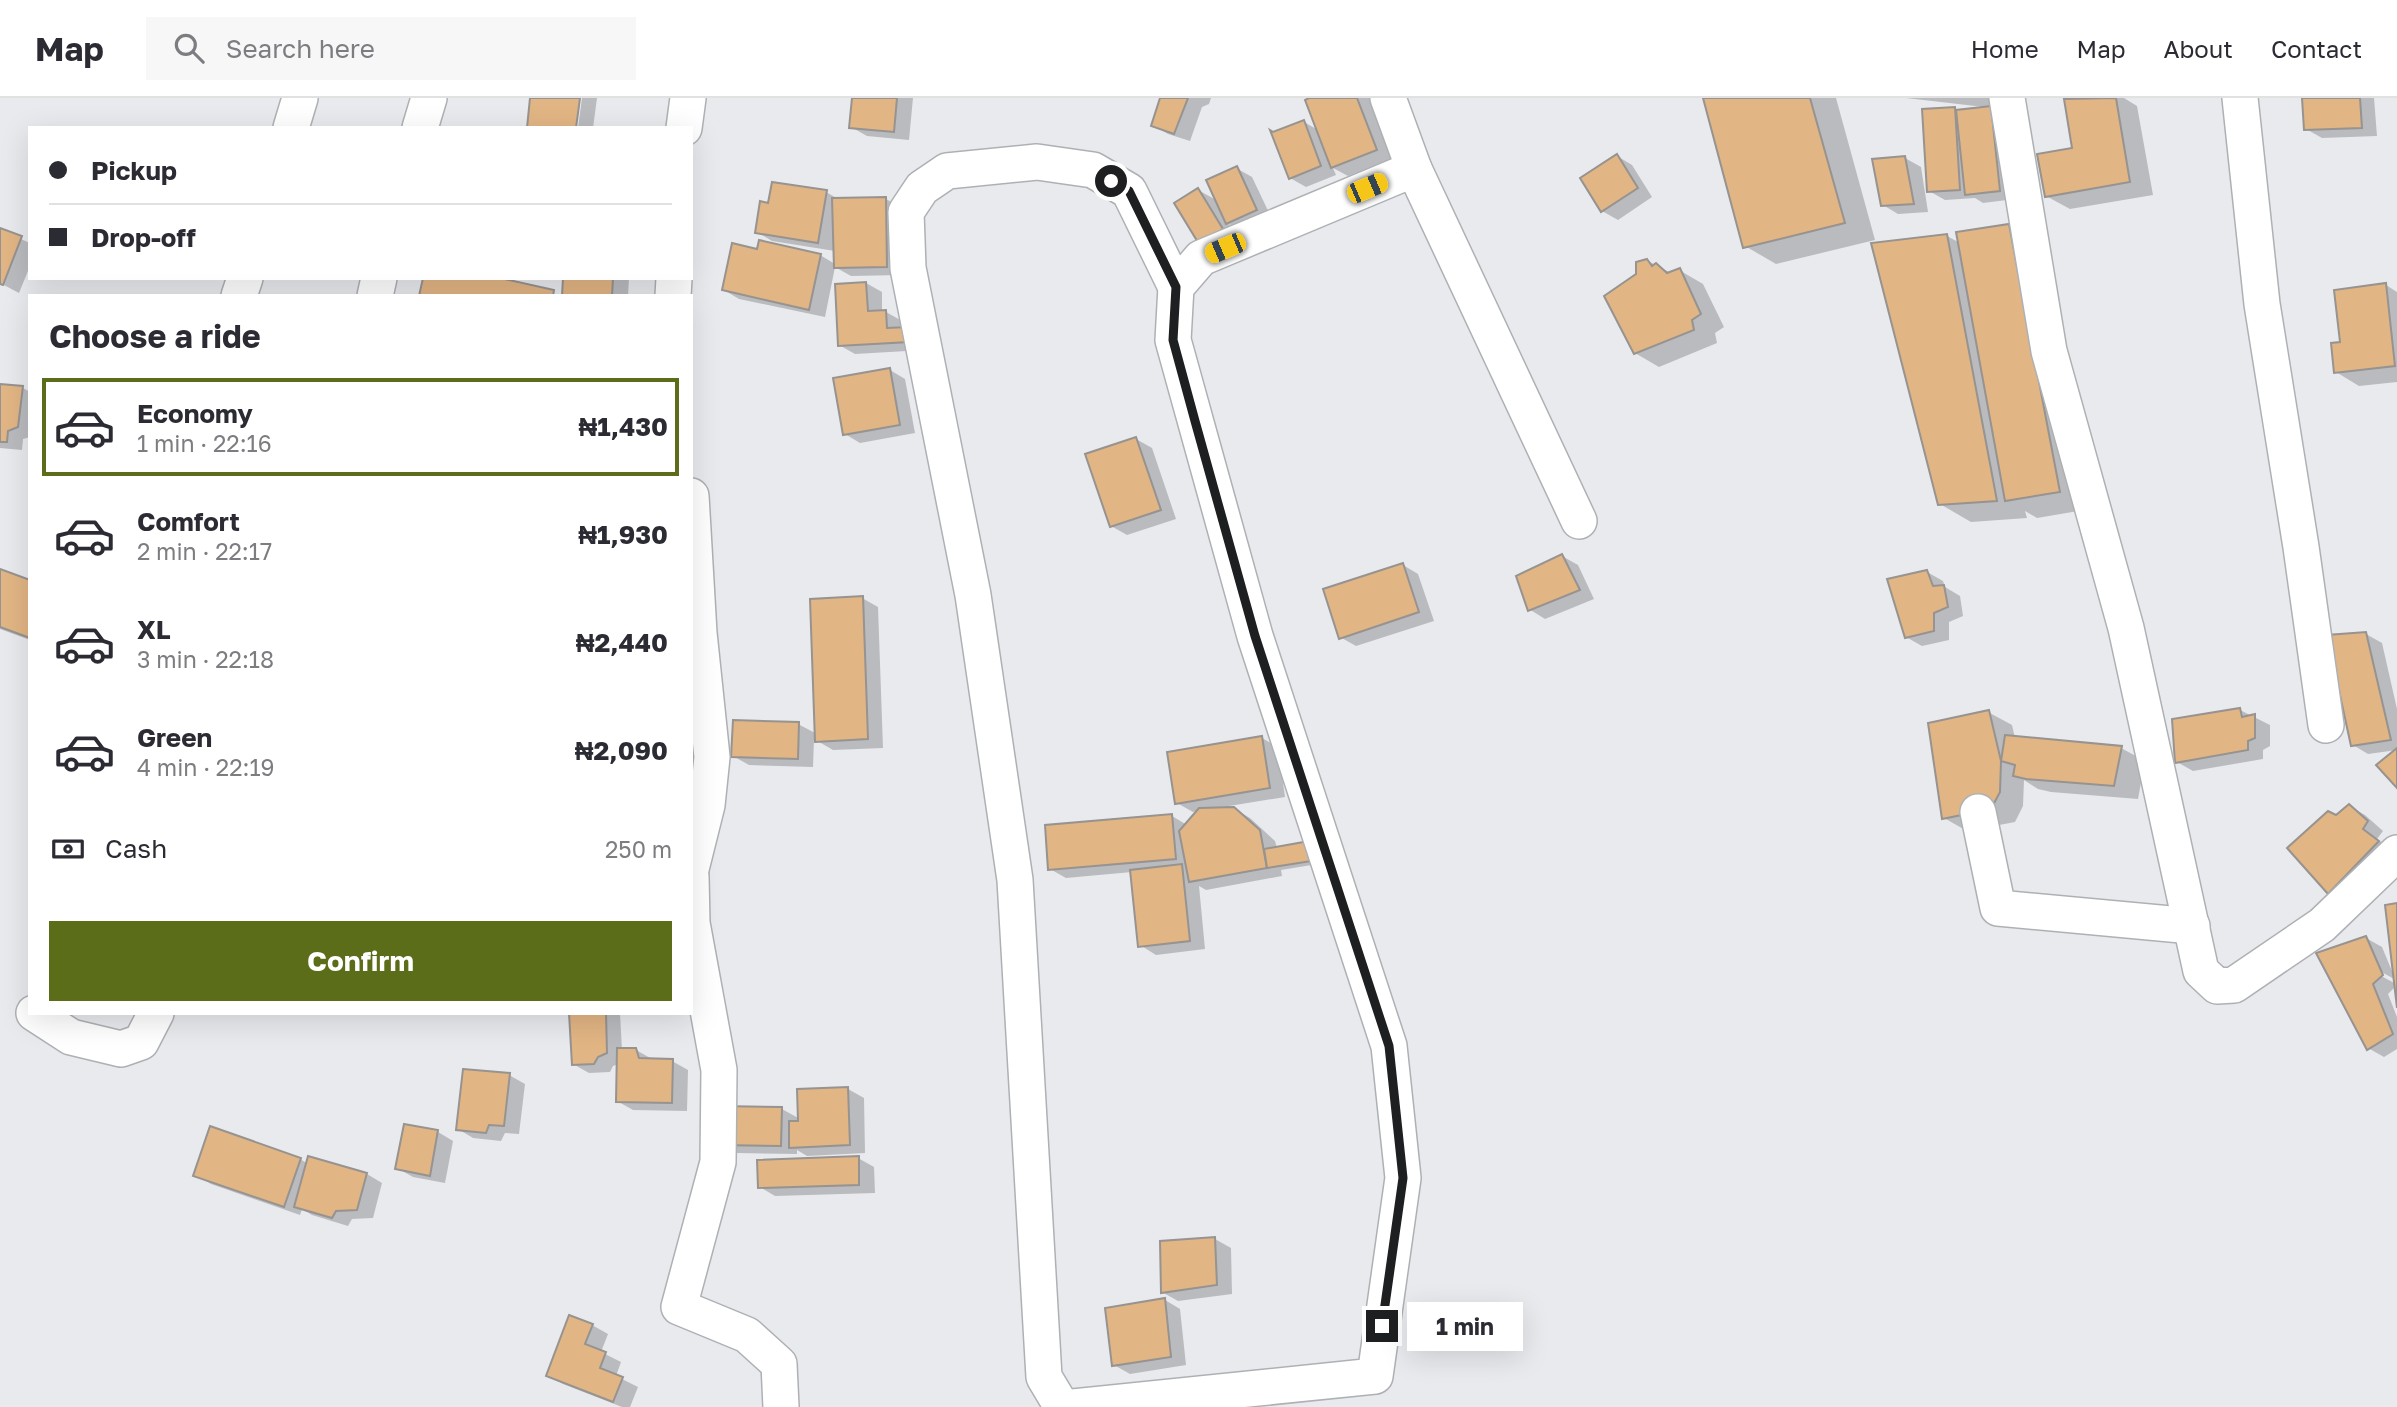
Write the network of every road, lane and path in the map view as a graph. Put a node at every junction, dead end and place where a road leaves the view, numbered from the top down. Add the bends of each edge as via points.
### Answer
1 (300, 98) edge
2 (429, 98) edge
3 (688, 98) edge
4 (1388, 98) edge
5 (2007, 98) edge
6 (2240, 98) edge
7 (292, 126) edge
8 (421, 126) edge
9 (684, 126) edge
10 (1414, 169) junction
11 (1176, 287) junction
12 (1579, 521) dead end
13 (693, 530) edge
14 (2326, 725) dead end
15 (1978, 812) dead end
16 (2397, 853) edge
17 (693, 861) edge
18 (2192, 926) junction
19 (693, 928) edge
20 (37, 1015) edge
21 (155, 1015) edge
22 (781, 1407) edge
23 (1062, 1407) edge
24 (1073, 1407) edge

1 - 7 street
2 - 8 street
3 - 9 street
4 - 10 street
5 - 18 street via 2049,351 2126,628
6 - 14 street via 2262,304
10 - 11 street via 1201,258
10 - 12 street
11 - 23 street via 1129,191 1093,170 1037,162 947,171 922,188 906,212 908,268 973,595 1015,880 1044,1377
11 - 24 street via 1173,340 1255,636 1389,1046 1403,1178 1375,1376
13 - 17 street via 712,757 707,805
15 - 18 street via 1998,908
16 - 18 street via 2322,925 2234,985 2217,986 2201,971
19 - 22 street via 719,1070 718,1162 679,1307 747,1335 779,1364
20 - 21 street via 71,1037 121,1049 141,1042

